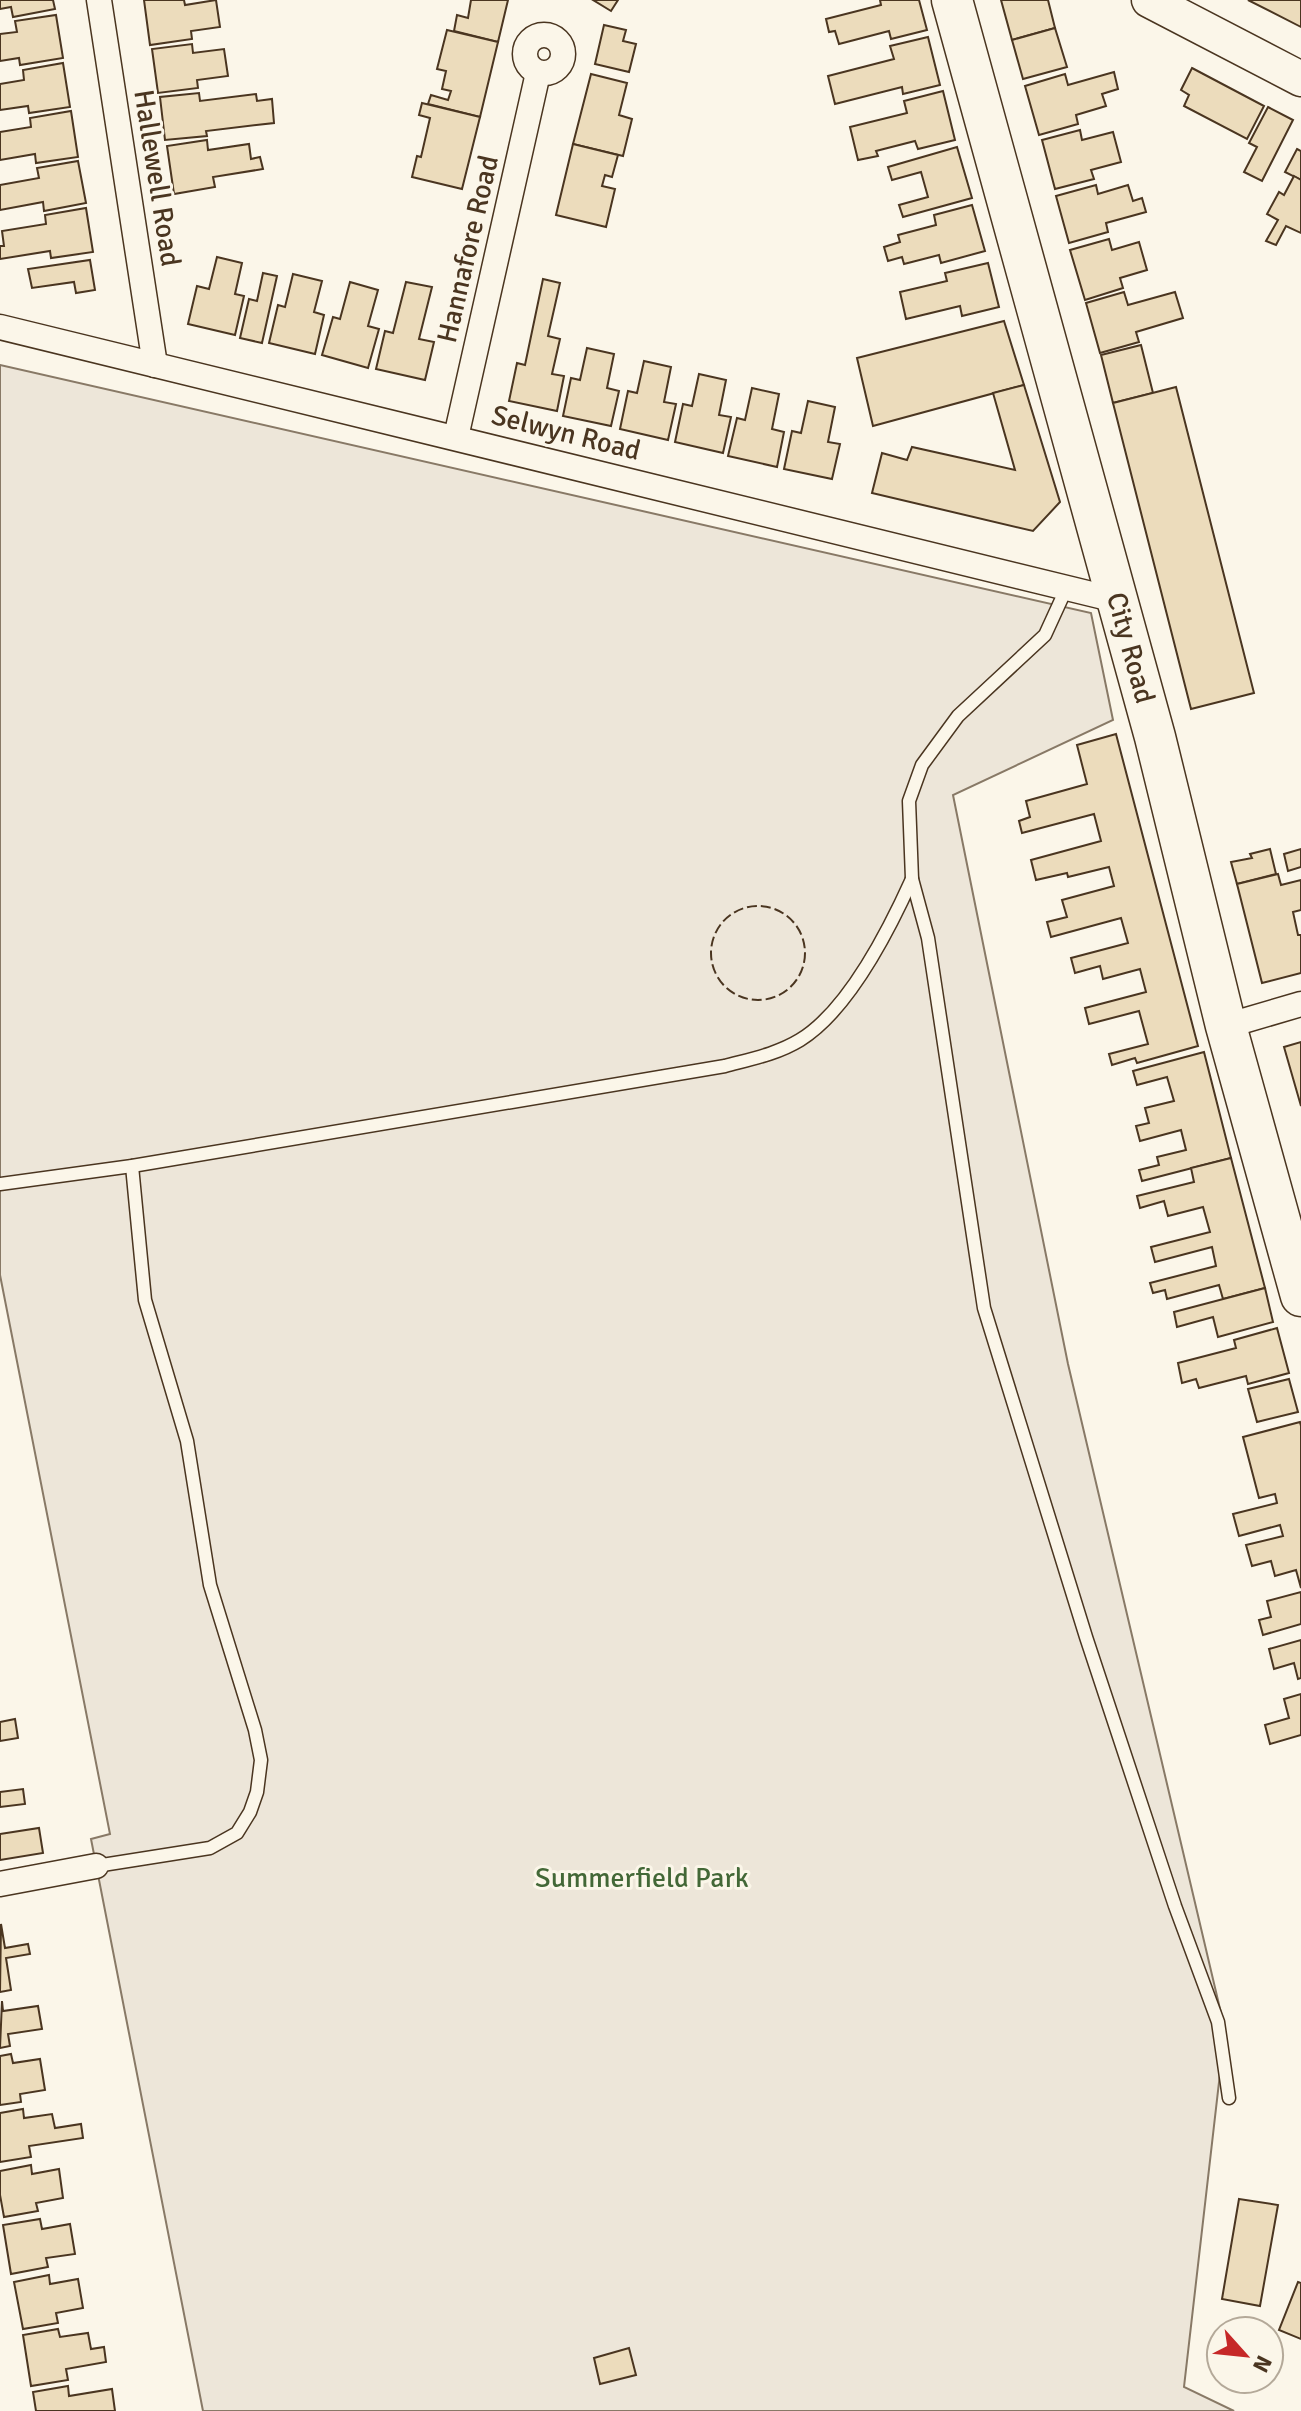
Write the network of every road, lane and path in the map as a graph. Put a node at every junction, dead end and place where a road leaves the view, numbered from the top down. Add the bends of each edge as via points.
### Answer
1 (99, 0) edge
2 (952, 0) edge
3 (1157, 2) edge
4 (538, 73) dead end
5 (1301, 79) edge
6 (0, 327) edge
7 (155, 365) junction
8 (456, 437) junction
9 (1067, 586) junction
10 (1116, 600) junction
11 (912, 879) junction
12 (1301, 1004) edge
13 (1226, 1026) junction
14 (132, 1166) junction
15 (0, 1184) edge
16 (1300, 1286) edge
17 (96, 1866) joint
18 (0, 1884) edge
19 (1229, 2098) dead end

1 - 7 street, Hallewell Road
2 - 10 main road, City Road
3 - 5 main road
4 - 8 street, Hannafore Road
6 - 7 street, Selwyn Road
7 - 8 street, Selwyn Road
8 - 9 street, Selwyn Road
9 - 10 street, Selwyn Road
9 - 11 lane via 1045,635 958,716 922,765 909,801
10 - 13 main road, City Road
11 - 14 lane via 860,976 804,1038 779,1051 725,1066
11 - 19 lane via 928,938 984,1308 1086,1637 1218,2022
12 - 13 street
13 - 16 main road, City Road
14 - 15 lane
14 - 17 lane via 145,1300 187,1441 210,1585 261,1760 257,1792 237,1833 210,1848
17 - 18 street

